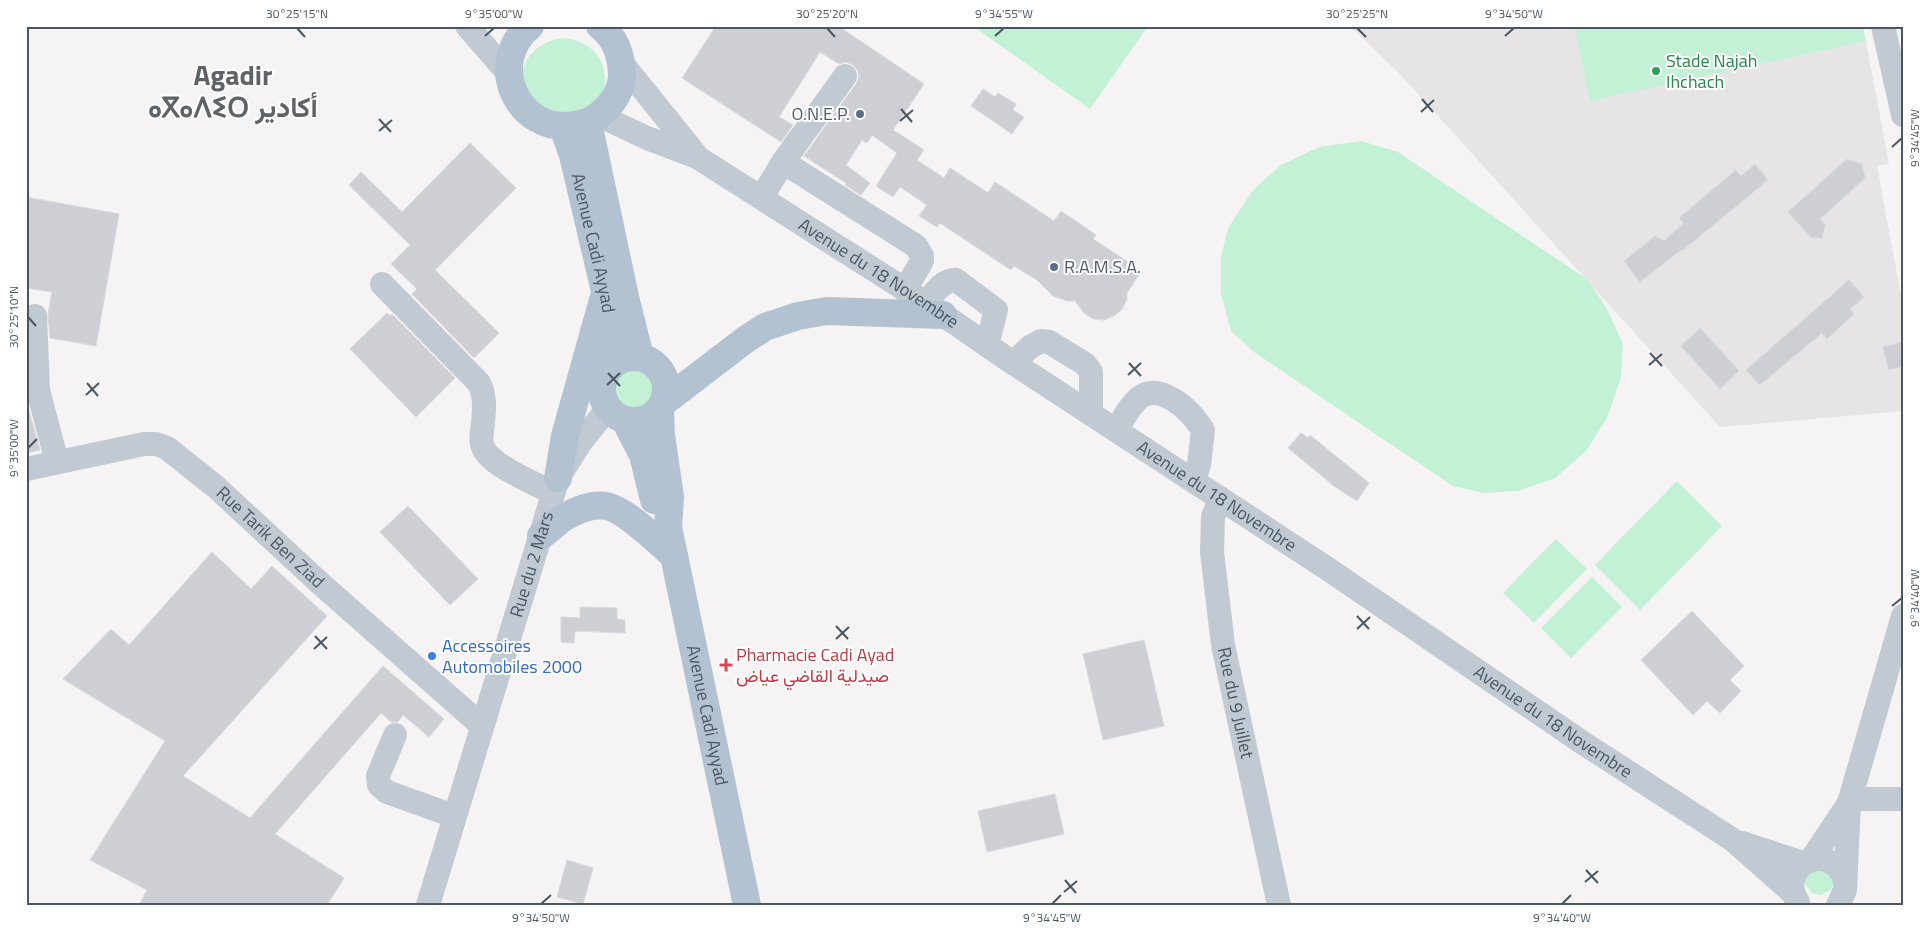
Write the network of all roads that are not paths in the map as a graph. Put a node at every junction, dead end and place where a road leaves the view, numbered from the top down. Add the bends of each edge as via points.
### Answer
1 (467, 26) edge
2 (530, 26) edge
3 (600, 26) edge
4 (1883, 26) edge
5 (622, 64) junction
6 (1899, 72) edge
7 (509, 74) junction
8 (845, 76) dead end
9 (1903, 115) edge
10 (584, 122) junction
11 (697, 157) junction
12 (783, 162) junction
13 (762, 197) junction
14 (382, 284) dead end
15 (905, 290) junction
16 (605, 291) junction
17 (934, 309) junction
18 (35, 316) dead end
19 (987, 346) junction
20 (628, 359) junction
21 (1013, 363) junction
22 (662, 405) junction
23 (1091, 413) junction
24 (617, 414) junction
25 (1117, 429) junction
26 (57, 462) junction
27 (26, 469) edge
28 (1194, 480) junction
29 (555, 485) junction
30 (1220, 498) junction
31 (668, 527) junction
32 (541, 536) junction
33 (674, 556) junction
34 (1903, 616) edge
35 (481, 725) junction
36 (395, 735) dead end
37 (1903, 799) edge
38 (1850, 801) junction
39 (454, 816) junction
40 (1733, 840) junction
41 (1807, 862) junction
42 (1845, 879) junction
43 (1797, 899) edge
44 (428, 905) edge
45 (747, 905) edge
46 (1279, 905) edge
47 (1838, 905) edge

1 - 7 street
2 - 7 main road via 515,44
3 - 5 main road via 617,46
4 - 6 street
5 - 10 main road via 621,83 613,102
5 - 11 street, Avenue du 18 Novembre
6 - 9 street
7 - 10 main road via 514,94 526,111 543,122
8 - 12 street
10 - 11 street, Avenue du 18 Novembre via 647,138
10 - 16 main road, Avenue Cadi Ayyad via 573,156
10 - 20 main road, Avenue Cadi Ayyad via 625,297
11 - 13 street, Avenue du 18 Novembre
12 - 13 street
12 - 15 street via 916,246 922,261
13 - 15 street, Avenue du 18 Novembre
14 - 29 street via 479,383 485,401 482,445 486,454 494,462
15 - 17 street, Avenue du 18 Novembre
16 - 20 main road, Avenue Cadi Ayyad
16 - 29 main road via 565,436
17 - 19 street, Avenue du 18 Novembre
17 - 19 street via 939,288 950,280 956,280 996,310
17 - 22 main road via 826,311 765,327
18 - 26 street via 38,390
19 - 21 street, Avenue du 18 Novembre
20 - 22 main road via 651,361 660,369 666,391
20 - 24 main road via 607,370 602,382 602,396
21 - 23 street, Avenue du 18 Novembre
21 - 23 street via 1041,341 1049,342 1085,364 1092,372
22 - 24 main road via 654,415 635,421
22 - 31 main road, Avenue Cadi Ayyad via 661,435 670,497
23 - 25 street, Avenue du 18 Novembre
24 - 29 street, Rue du 2 Mars via 585,435
24 - 31 main road, Avenue Cadi Ayyad via 643,455 654,501
25 - 28 street, Avenue du 18 Novembre
25 - 28 street via 1131,405 1147,393 1153,391 1179,403 1203,430
26 - 27 street, Rue Tarik Ben Ziad
26 - 35 street, Rue Tarik Ben Ziad via 144,444 167,448 216,487
28 - 30 street, Avenue du 18 Novembre
29 - 32 street, Rue du 2 Mars
30 - 40 street, Avenue du 18 Novembre
30 - 46 street, Rue du 9 Juillet via 1213,517 1212,552 1223,645
31 - 33 main road, Avenue Cadi Ayyad
32 - 33 main road via 564,517 594,506 607,506 632,519
32 - 35 street, Rue du 2 Mars
33 - 45 main road, Avenue Cadi Ayyad
34 - 38 street
35 - 39 street, Rue du 2 Mars
36 - 39 street via 378,776 380,785 387,792
37 - 38 street
38 - 41 street
38 - 42 street
39 - 44 street, Rue du 2 Mars
40 - 41 street, Avenue du 18 Novembre
40 - 43 street, Avenue du 18 Novembre
41 - 42 street, Avenue du 18 Novembre via 1819,858 1828,860 1842,871
41 - 43 street via 1793,877
42 - 47 street via 1844,895

